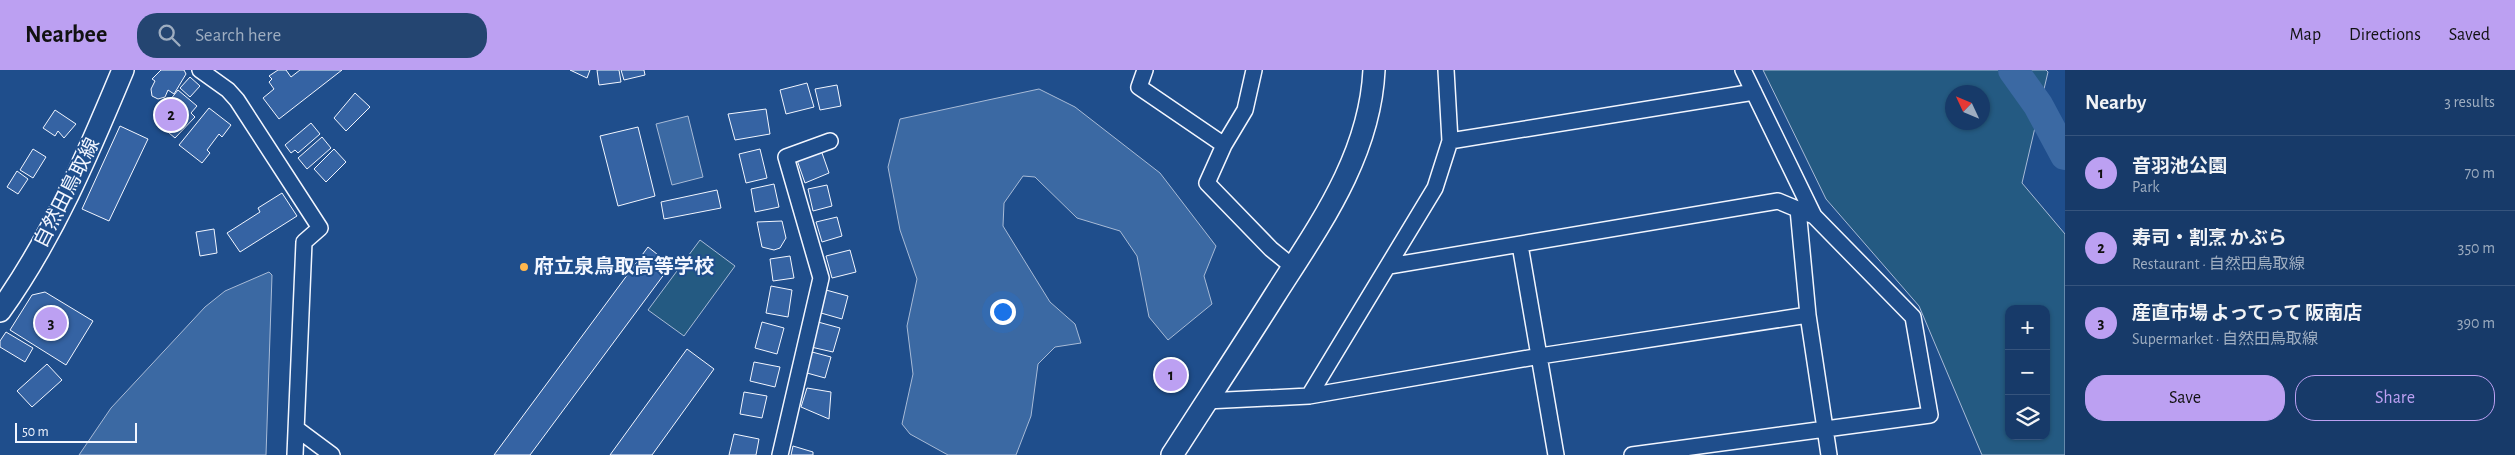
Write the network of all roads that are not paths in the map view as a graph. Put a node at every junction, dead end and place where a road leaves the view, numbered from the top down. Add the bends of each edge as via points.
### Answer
1 (123, 70) edge
2 (200, 70) edge
3 (1144, 70) edge
4 (1254, 70) edge
5 (1374, 70) edge
6 (1446, 70) edge
7 (1743, 70) edge
8 (1754, 92) junction
9 (830, 141) dead end
10 (1450, 141) junction
11 (1224, 146) junction
12 (1798, 209) junction
13 (1814, 216) junction
14 (1520, 245) junction
15 (1389, 266) junction
16 (1293, 267) junction
17 (0, 310) edge
18 (1808, 315) junction
19 (1540, 356) junction
20 (1309, 396) junction
21 (1206, 401) junction
22 (297, 429) junction
23 (1825, 430) junction
24 (295, 455) edge
25 (332, 455) edge
26 (780, 455) edge
27 (1172, 455) edge
28 (1556, 455) edge
29 (1632, 455) edge
30 (1828, 455) edge

1 - 17 street, 自然田鳥取線 via 72,189 44,241
2 - 22 street via 237,100 320,228 304,242
3 - 11 street via 1139,87
4 - 11 street via 1245,110
5 - 16 street via 1373,94 1360,144 1338,195
6 - 10 street
7 - 8 street
8 - 10 street
8 - 13 street
9 - 26 street via 786,157 821,278
10 - 15 street via 1435,188
11 - 16 street via 1206,183
12 - 13 street
12 - 14 street via 1778,201
12 - 18 street
13 - 23 street via 1913,318 1930,414
14 - 15 street
14 - 19 street
15 - 20 street
16 - 21 street
18 - 19 street
18 - 23 street
19 - 20 street
19 - 28 street
20 - 21 street
21 - 27 street
22 - 24 street
22 - 25 street
23 - 29 street
23 - 30 street

